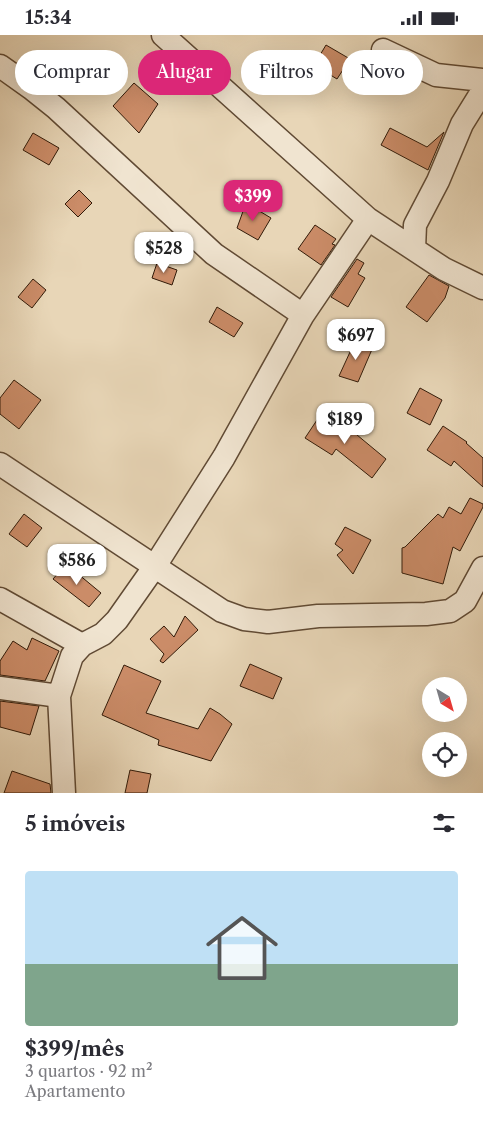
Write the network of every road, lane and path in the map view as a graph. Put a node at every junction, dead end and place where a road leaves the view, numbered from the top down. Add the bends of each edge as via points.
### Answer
1 (163, 35) edge
2 (0, 66) edge
3 (423, 69) edge
4 (483, 80) edge
5 (483, 90) edge
6 (368, 219) junction
7 (414, 249) junction
8 (483, 288) edge
9 (304, 315) junction
10 (0, 464) edge
11 (156, 565) junction
12 (483, 568) edge
13 (0, 599) edge
14 (82, 645) junction
15 (0, 688) edge
16 (59, 696) junction
17 (64, 793) edge

1 - 6 street
2 - 9 street via 56,109 214,254
3 - 4 street via 436,75
5 - 7 street via 462,124 415,225
6 - 7 street
6 - 9 street
7 - 8 street via 444,269
9 - 11 street via 224,457
10 - 11 street
11 - 12 street via 222,611 244,619 268,622 450,611 465,601
11 - 14 street via 117,620 103,634
13 - 14 street
14 - 16 street via 72,656
15 - 16 street
16 - 17 street

